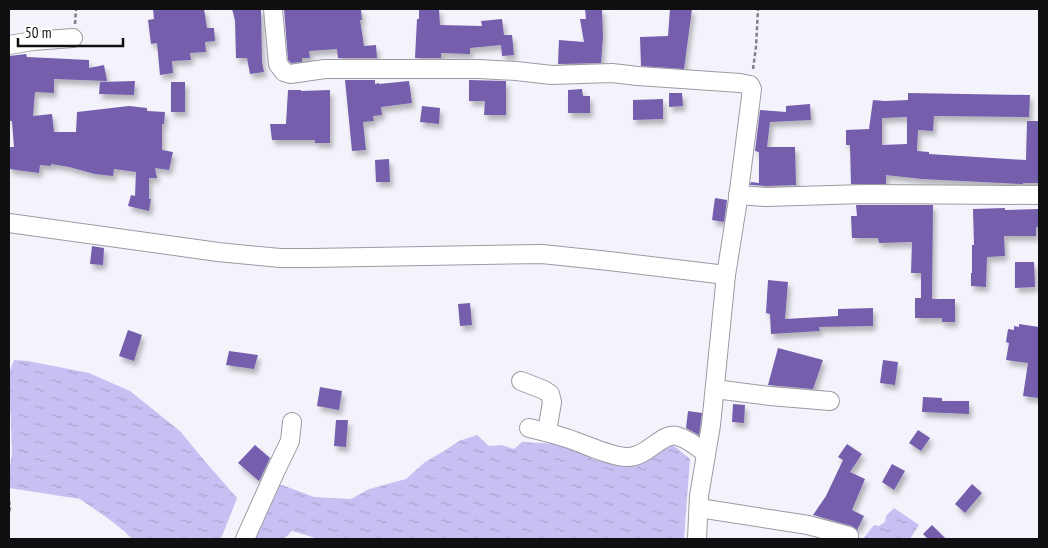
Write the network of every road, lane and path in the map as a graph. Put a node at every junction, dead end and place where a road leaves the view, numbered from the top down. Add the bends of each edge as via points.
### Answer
1 (273, 9) edge
2 (758, 9) edge
3 (74, 38) dead end
4 (9, 45) edge
5 (750, 86) junction
6 (1039, 195) edge
7 (738, 196) junction
8 (9, 223) edge
9 (726, 275) junction
10 (521, 381) dead end
11 (714, 389) junction
12 (830, 401) dead end
13 (292, 422) dead end
14 (529, 428) dead end
15 (547, 432) junction
16 (697, 447) junction
17 (9, 501) edge
18 (699, 508) junction
19 (9, 512) edge
20 (849, 536) dead end
21 (245, 539) edge
22 (697, 539) edge

1 - 5 street via 278,64 290,74 325,69 479,69 552,75 612,73
2 - 5 path
3 - 4 street
5 - 7 street
6 - 7 street
7 - 9 street
8 - 9 street via 280,258 542,254
9 - 11 street
10 - 15 street via 550,394 552,402
11 - 12 street
11 - 16 street via 711,425
13 - 21 street via 290,442
14 - 15 street
15 - 16 street via 626,457 646,452 665,437 676,435
16 - 18 street
17 - 19 path
18 - 20 street via 808,525
18 - 22 street

